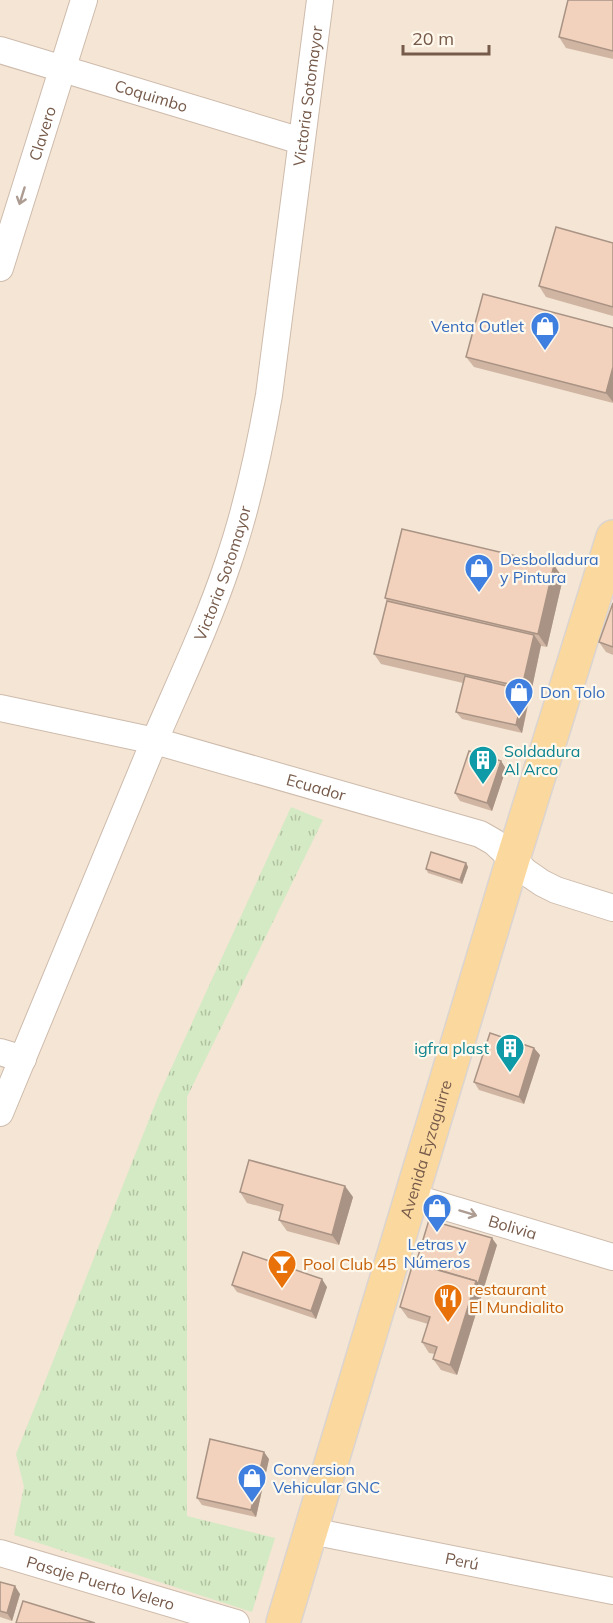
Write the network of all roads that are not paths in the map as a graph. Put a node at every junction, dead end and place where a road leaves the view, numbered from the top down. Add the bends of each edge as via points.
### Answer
1 (84, 0) edge
2 (320, 0) edge
3 (0, 50) edge
4 (62, 69) junction
5 (301, 141) junction
6 (0, 268) edge
7 (612, 543) edge
8 (0, 708) edge
9 (155, 741) junction
10 (513, 859) junction
11 (613, 908) edge
12 (11, 1055) edge
13 (0, 1113) edge
14 (412, 1197) junction
15 (613, 1257) edge
16 (310, 1531) junction
17 (0, 1553) edge
18 (613, 1592) edge
19 (236, 1623) edge
20 (283, 1623) edge

1 - 4 street, Clavero
2 - 5 street, Victoria Sotomayor
3 - 4 street, Coquimbo
4 - 5 street, Coquimbo
4 -> 6 street, Clavero
5 - 9 street, Victoria Sotomayor via 259,452 228,563
7 - 10 main road, Avenida Eyzaguirre
8 - 9 street, Ecuador
9 - 10 street, Ecuador via 480,834
9 - 12 street, Victoria Sotomayor
10 - 11 street, Ecuador via 556,890
10 - 14 main road, Avenida Eyzaguirre
12 - 13 street, Victoria Sotomayor
14 -> 15 street, Bolivia
14 - 16 main road, Avenida Eyzaguirre
16 - 18 street, Perú
16 - 20 main road, Avenida Eyzaguirre
17 - 19 street, Pasaje Puerto Velero

